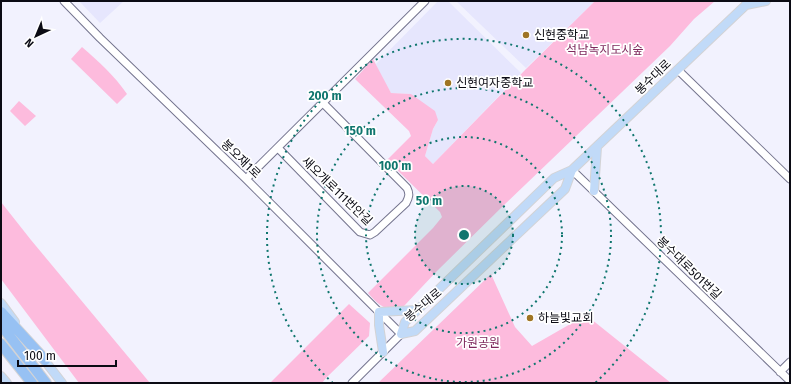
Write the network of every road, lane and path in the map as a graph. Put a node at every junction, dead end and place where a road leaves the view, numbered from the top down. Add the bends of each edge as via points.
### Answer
1 (64, 1) edge
2 (425, 1) edge
3 (766, 1) edge
4 (747, 2) edge
5 (678, 70) junction
6 (323, 103) junction
7 (597, 147) junction
8 (278, 148) junction
9 (572, 170) junction
10 (790, 179) edge
11 (246, 180) junction
12 (594, 191) junction
13 (1, 303) edge
14 (417, 310) junction
15 (1, 312) edge
16 (379, 312) junction
17 (1, 325) edge
18 (402, 334) junction
19 (1, 344) edge
20 (383, 352) junction
21 (45, 360) junction
22 (790, 362) edge
23 (780, 372) junction
24 (1, 376) edge
25 (790, 381) edge
26 (6, 383) edge
27 (32, 383) edge
28 (46, 383) edge
29 (62, 383) edge
30 (352, 383) edge

1 - 11 street, 봉오재1로
2 - 6 street
3 - 4 main road
4 - 5 main road, 봉수대로
5 - 7 main road, 봉수대로
5 - 10 street
6 - 8 street
6 - 8 street, 새오개로111번안길 via 407,188 409,197 406,203 375,232 370,235 364,234
7 - 9 main road, 봉수대로
7 - 12 main road
8 - 11 street
9 - 12 street, 봉수대로501번길
9 - 14 main road, 봉수대로 via 554,178
9 - 18 main road, 봉수대로 via 565,189 415,330
11 - 16 street, 봉오재1로
12 - 23 street, 봉수대로501번길
13 - 21 main road
14 - 16 main road
14 - 18 main road, 봉수대로 via 405,322
15 - 21 highway
16 - 18 street, 봉오재1로
16 - 20 main road
17 - 28 highway
18 - 20 street, 봉수대로
19 - 27 highway
20 - 30 street, 봉수대로
21 - 29 main road
22 - 23 street
23 - 25 street, 봉수대로501번길
24 - 26 main road

